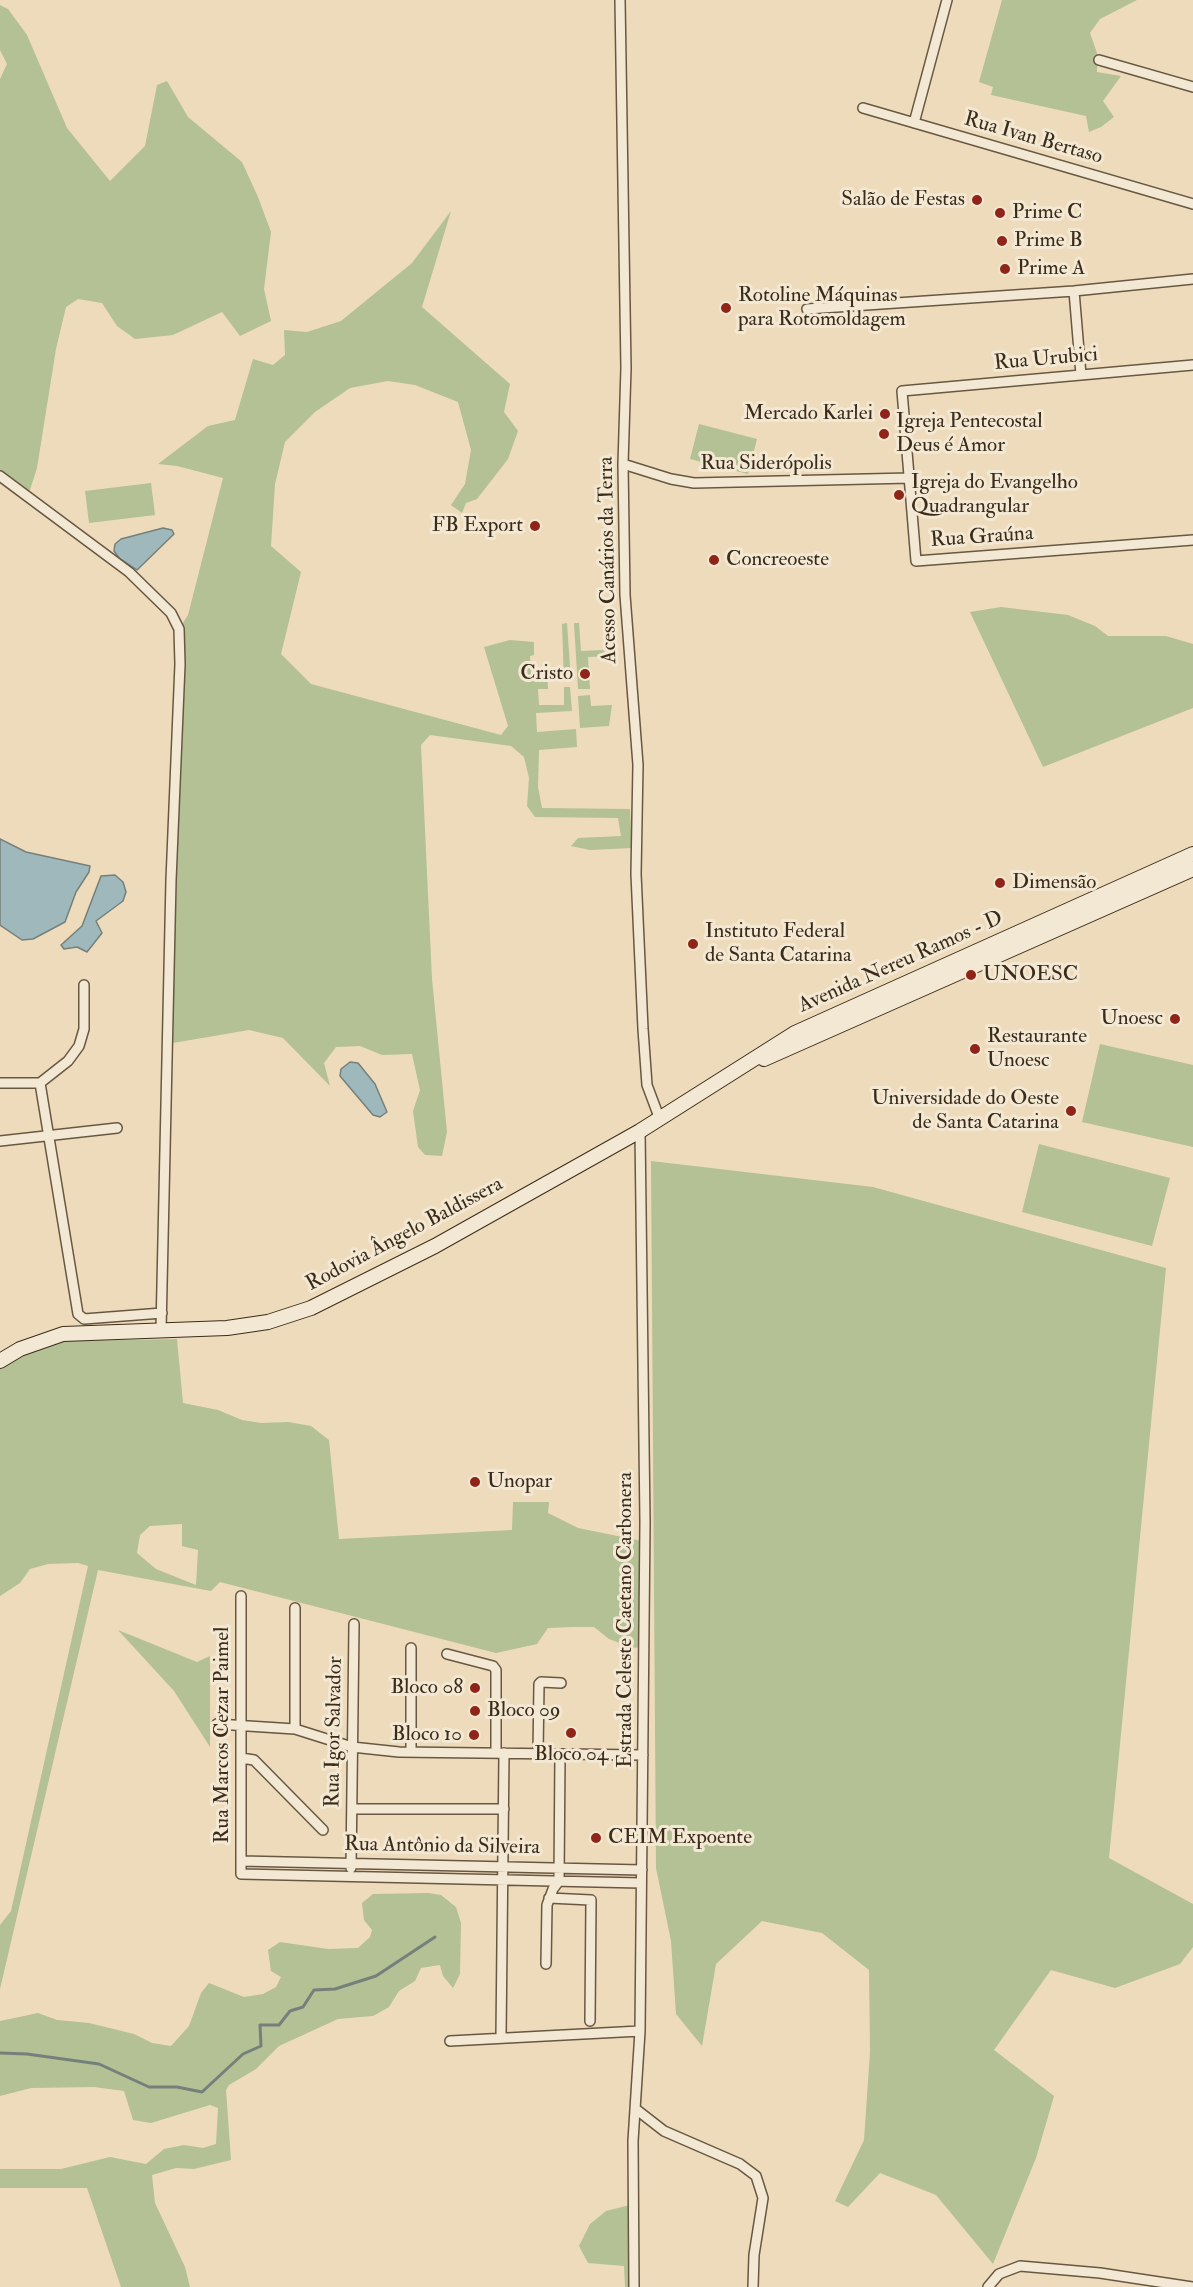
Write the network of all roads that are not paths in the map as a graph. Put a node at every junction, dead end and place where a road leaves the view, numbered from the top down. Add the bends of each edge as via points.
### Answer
1 (621, 0) edge
2 (947, 0) edge
3 (1099, 60) dead end
4 (1193, 87) edge
5 (863, 108) dead end
6 (914, 123) junction
7 (1193, 204) edge
8 (1193, 279) edge
9 (1074, 291) junction
10 (807, 309) dead end
11 (1193, 365) edge
12 (1081, 375) junction
13 (623, 464) junction
14 (0, 476) edge
15 (910, 478) junction
16 (1193, 540) edge
17 (1193, 854) edge
18 (1193, 870) edge
19 (1127, 891) junction
20 (84, 985) dead end
21 (0, 1083) edge
22 (40, 1083) junction
23 (659, 1117) junction
24 (117, 1128) dead end
25 (640, 1131) junction
26 (46, 1134) junction
27 (0, 1142) edge
28 (162, 1313) junction
29 (161, 1330) junction
30 (0, 1361) edge
31 (241, 1596) dead end
32 (295, 1608) dead end
33 (354, 1624) dead end
34 (411, 1648) dead end
35 (447, 1654) dead end
36 (561, 1683) dead end
37 (217, 1724) dead end
38 (241, 1725) junction
39 (295, 1730) junction
40 (352, 1747) junction
41 (411, 1752) junction
42 (500, 1753) junction
43 (538, 1754) junction
44 (560, 1754) junction
45 (643, 1755) junction
46 (241, 1758) junction
47 (352, 1809) junction
48 (504, 1809) junction
49 (323, 1830) dead end
50 (241, 1861) junction
51 (352, 1863) junction
52 (503, 1867) junction
53 (560, 1868) junction
54 (642, 1870) junction
55 (241, 1874) joint
56 (351, 1876) junction
57 (504, 1879) junction
58 (559, 1881) junction
59 (641, 1883) junction
60 (549, 1898) junction
61 (546, 1964) dead end
62 (590, 2021) dead end
63 (640, 2031) junction
64 (501, 2037) junction
65 (450, 2041) dead end
66 (637, 2110) junction
67 (634, 2287) edge
68 (753, 2287) edge
69 (988, 2287) edge
70 (1192, 2287) edge

1 - 13 street, Acesso Canários da Terra via 626,368
2 - 6 street
3 - 4 street
5 - 6 street, Rua Ivan Bertaso
6 - 7 street, Rua Ivan Bertaso
8 - 9 street
9 - 10 street
9 - 12 street
11 - 12 street, Rua Urubici
12 - 15 street, Rua Urubici via 902,390
13 - 15 street, Rua Siderópolis via 694,483
13 - 23 street, Acesso Canários da Terra via 625,595 638,765 636,874 642,1010 647,1085
14 - 28 street via 129,572 171,613 179,629
15 - 16 street, Rua Graúna via 916,561
17 - 19 street, Avenida Nereu Ramos - D
18 - 19 street, Avenida Nereu Ramos - D
19 - 23 street, Avenida Nereu Ramos - D via 800,1045 729,1073
20 - 22 street via 84,1029 79,1046 68,1061
21 - 22 street
22 - 26 street
23 - 25 street, Avenida Nereu Ramos - D
24 - 26 street
25 - 29 street, Rodovia Ângelo Baldissera via 435,1246 311,1308 258,1324
25 - 45 street, Estrada Celeste Caetano Carbonera via 645,1446
26 - 27 street
26 - 28 street via 78,1314 84,1319
28 - 29 street
29 - 30 street, Rodovia Ângelo Baldissera via 63,1334 20,1349
31 - 38 street, Rua Marcos Cezar Paimel
32 - 39 street
33 - 40 street, Rua Igor Salvador
34 - 41 street
35 - 42 street via 496,1670
36 - 43 street via 539,1684
37 - 38 street
38 - 39 street
38 - 46 street, Rua Marcos Cezar Paimel
39 - 40 street
40 - 41 street
40 - 47 street, Rua Igor Salvador
41 - 42 street
42 - 43 street
42 - 48 street
43 - 44 street
44 - 45 street
44 - 53 street
45 - 54 street, Estrada Celeste Caetano Carbonera
46 - 49 street via 254,1760
46 - 50 street, Rua Marcos Cezar Paimel
47 - 48 street
47 - 51 street, Rua Igor Salvador
48 - 52 street
50 - 51 street, Rua Antônio da Silveira
50 - 55 street, Rua Marcos Cezar Paimel
51 - 52 street, Rua Antônio da Silveira
51 - 56 street, Rua Igor Salvador
52 - 53 street, Rua Antônio da Silveira
52 - 57 street
53 - 54 street, Rua Antônio da Silveira
53 - 58 street
54 - 59 street, Estrada Celeste Caetano Carbonera
55 - 56 street, Rua Antônio da Silveira
56 - 57 street, Rua Antônio da Silveira
57 - 58 street, Rua Antônio da Silveira
57 - 64 street
58 - 59 street, Rua Antônio da Silveira
58 - 60 street
59 - 63 street, Estrada Celeste Caetano Carbonera
60 - 61 street
60 - 62 street via 591,1900
63 - 64 street
63 - 66 street, Estrada Celeste Caetano Carbonera
64 - 65 street
66 - 67 street, Estrada Celeste Caetano Carbonera via 633,2141
66 - 68 street via 664,2131 740,2164 756,2176 763,2198
69 - 70 street via 999,2274 1020,2266

